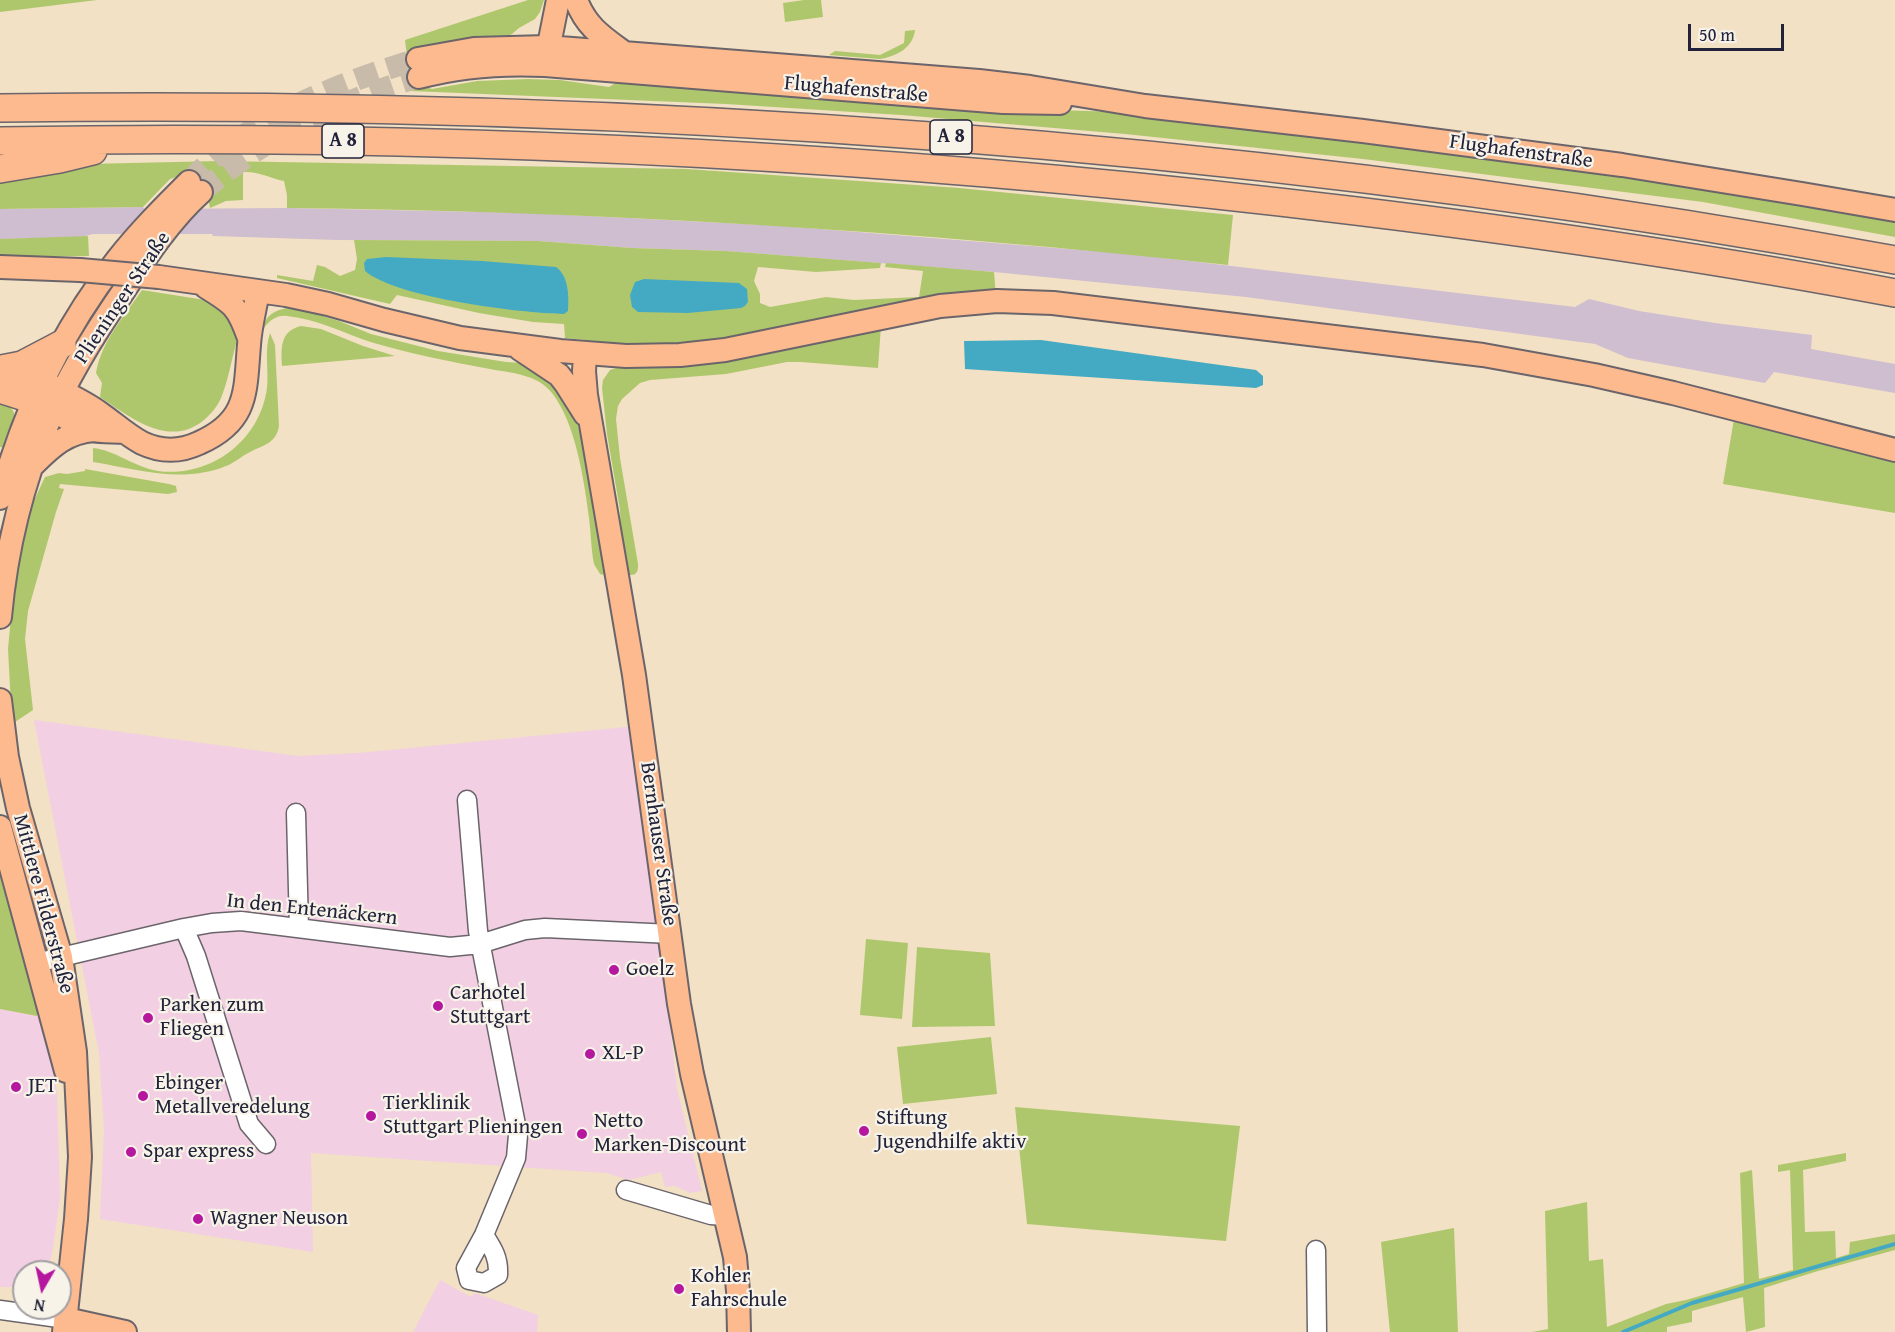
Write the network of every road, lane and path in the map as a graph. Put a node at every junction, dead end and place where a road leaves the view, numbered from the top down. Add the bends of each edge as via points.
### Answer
1 (558, 0) edge
2 (576, 0) edge
3 (624, 53) junction
4 (546, 56) junction
5 (569, 58) junction
6 (418, 68) tunnel mouth
7 (1144, 106) junction
8 (0, 108) edge
9 (141, 139) junction
10 (0, 141) edge
11 (0, 169) edge
12 (1895, 210) edge
13 (1895, 260) edge
14 (0, 267) edge
15 (200, 283) junction
16 (258, 291) junction
17 (1895, 293) edge
18 (249, 339) junction
19 (62, 344) junction
20 (514, 345) junction
21 (585, 354) junction
22 (0, 375) edge
23 (48, 396) junction
24 (591, 423) junction
25 (94, 430) junction
26 (125, 432) junction
27 (1895, 450) edge
28 (31, 468) junction
29 (0, 498) edge
30 (0, 617) edge
31 (0, 700) edge
32 (467, 800) dead end
33 (296, 813) dead end
34 (0, 826) edge
35 (184, 928) junction
36 (299, 928) junction
37 (671, 934) junction
38 (480, 944) junction
39 (61, 957) junction
40 (36, 963) junction
41 (77, 1109) junction
42 (266, 1144) dead end
43 (626, 1190) dead end
44 (725, 1216) junction
45 (484, 1236) dead end
46 (1316, 1250) dead end
47 (0, 1310) edge
48 (65, 1326) edge
49 (125, 1332) edge
50 (739, 1332) edge
51 (1317, 1332) edge

1 - 4 main road
2 - 3 main road via 589,25
2 - 5 main road
3 - 5 main road, Flughafenstraße
3 - 7 main road, Flughafenstraße via 989,82
4 - 5 main road
4 - 6 main road via 474,50
5 - 7 main road, Flughafenstraße via 1003,102
7 - 12 main road, Flughafenstraße via 1503,149
8 - 13 highway, A 8 via 302,107 511,112 950,137 1391,182 1684,224
9 - 10 highway, A 8
9 - 11 highway
9 - 17 highway, A 8 via 600,148 1038,177 1487,227
14 - 15 main road, bridge via 80,270
15 - 16 main road
15 - 18 main road via 237,310
16 - 18 main road
16 - 20 main road via 319,302 448,336
18 - 26 main road via 243,401 233,418 215,434 190,447 170,450 148,446
19 - 22 highway
19 - 23 main road, Plieninger Straße
19 - 23 main road, Plieninger Straße via 88,299 118,259 151,221 195,187 181,213
20 - 21 main road
20 - 24 main road via 559,375
21 - 24 main road, Bernhauser Straße via 584,385
21 - 27 main road via 653,356 710,352 940,306 997,301 1053,303 1483,356 1594,375
22 - 23 highway
23 - 25 main road via 75,423
23 - 26 main road via 84,402
23 - 28 main road
23 - 29 main road via 16,447
24 - 37 main road, Bernhauser Straße via 634,675
25 - 26 main road
25 - 28 main road via 62,439
28 - 30 main road via 7,561
31 - 39 main road, Mittlere Filderstraße via 6,757 18,808
32 - 38 street
33 - 36 street
34 - 40 main road, Mittlere Filderstraße
35 - 36 street, In den Entenäckern via 241,921
35 - 39 street, In den Entenäckern
35 - 42 street via 243,1109 249,1124
36 - 38 street, In den Entenäckern via 450,947
37 - 38 street, In den Entenäckern via 545,928
37 - 44 main road, Bernhauser Straße via 690,1062
38 - 45 street via 518,1135 516,1158
39 - 40 street, In den Entenäckern
39 - 41 main road, Mittlere Filderstraße via 75,1052
40 - 41 main road, Mittlere Filderstraße
41 - 48 main road, Mittlere Filderstraße via 80,1157
43 - 44 street
44 - 50 main road, Bernhauser Straße via 735,1257
46 - 51 street
47 - 48 street
48 - 49 main road

